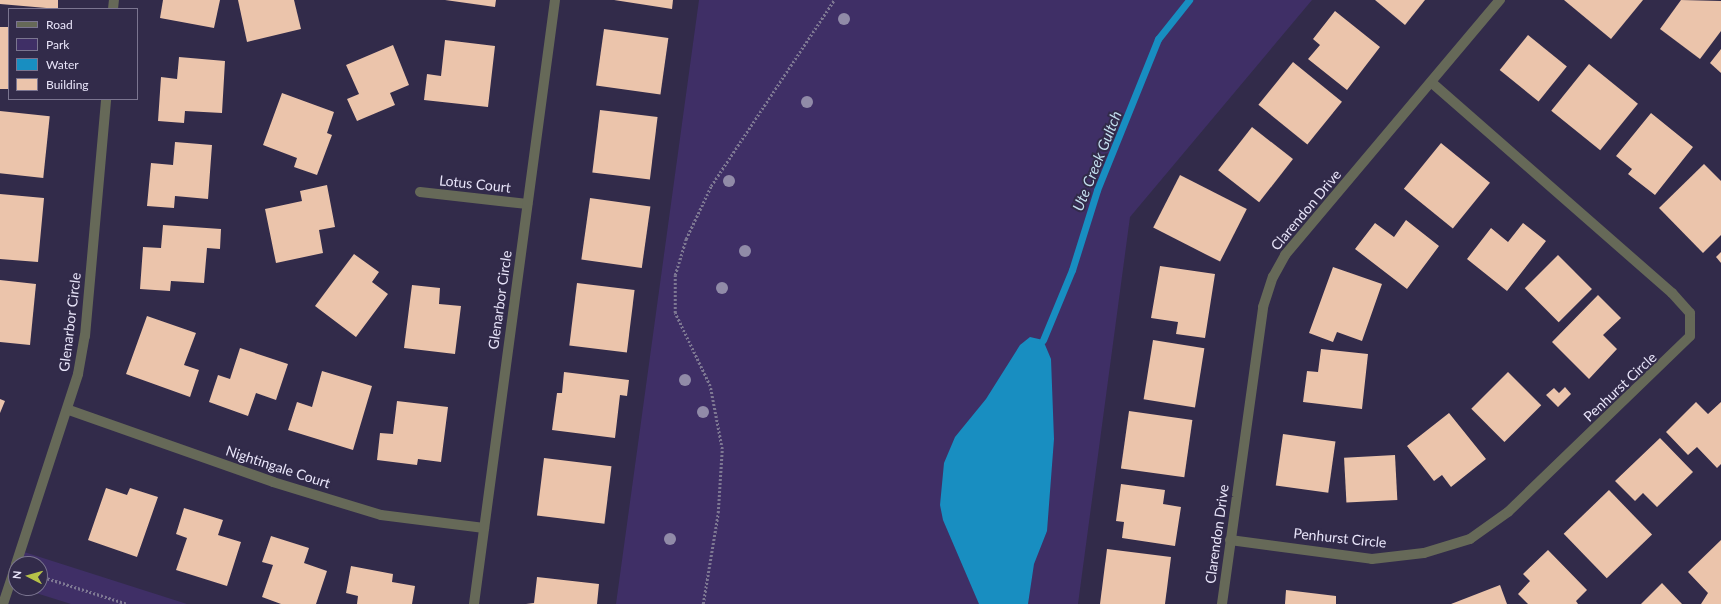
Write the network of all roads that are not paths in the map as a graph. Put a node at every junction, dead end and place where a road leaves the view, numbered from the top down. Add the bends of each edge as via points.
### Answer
1 (555, 0) edge
2 (1500, 0) edge
3 (1432, 83) junction
4 (106, 100) edge
5 (420, 192) dead end
6 (527, 204) junction
7 (69, 410) junction
8 (484, 528) junction
9 (1230, 540) junction
10 (19, 556) edge
11 (8, 589) edge
12 (3, 604) edge
13 (474, 604) edge
14 (1222, 604) edge

1 - 6 street, Glenarbor Circle
2 - 3 street, Clarendon Drive
3 - 9 street, Clarendon Drive via 1285,255 1273,277 1262,307
3 - 9 street, Penhurst Circle via 1672,293 1690,313 1690,336 1508,512 1470,539 1424,553 1372,559
4 - 7 street, Glenarbor Circle via 85,336
5 - 6 street, Lotus Court
6 - 8 street, Glenarbor Circle
7 - 8 street, Nightingale Court via 272,482 381,514
7 - 10 street, Glenarbor Circle
8 - 13 street, Glenarbor Circle
9 - 14 street, Clarendon Drive
11 - 12 street, Glenarbor Circle

